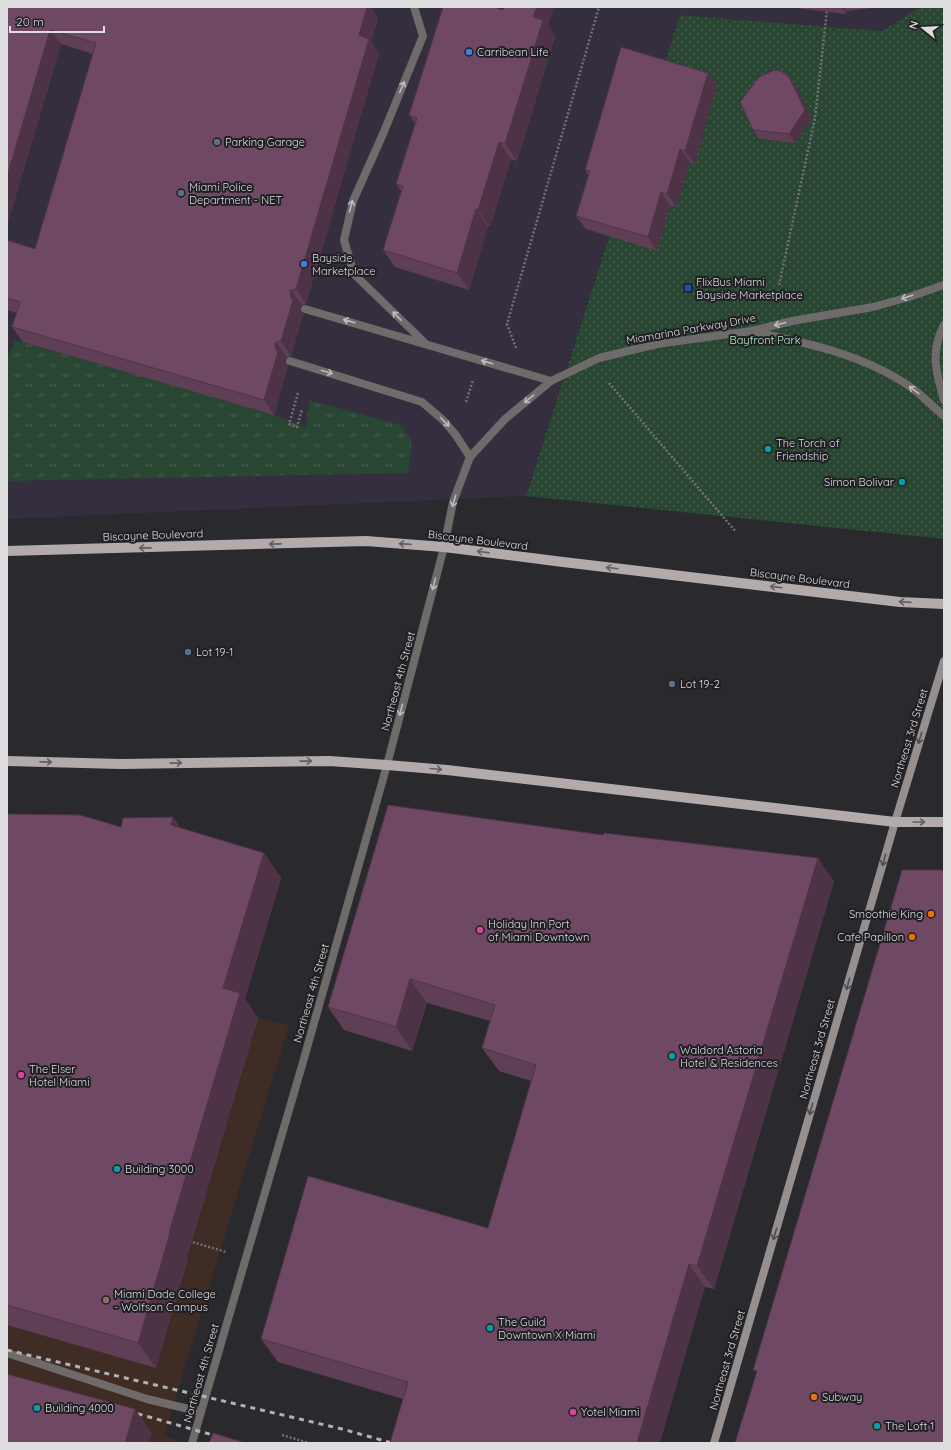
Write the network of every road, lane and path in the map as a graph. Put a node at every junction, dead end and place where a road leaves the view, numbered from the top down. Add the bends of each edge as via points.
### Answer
1 (414, 7) edge
2 (598, 7) edge
3 (827, 10) dead end
4 (779, 285) dead end
5 (944, 285) edge
6 (305, 309) dead end
7 (944, 325) edge
8 (751, 331) junction
9 (424, 344) junction
10 (516, 348) dead end
11 (290, 361) dead end
12 (475, 374) dead end
13 (551, 381) junction
14 (609, 384) dead end
15 (298, 393) dead end
16 (944, 400) edge
17 (466, 402) dead end
18 (302, 409) dead end
19 (944, 416) edge
20 (470, 457) junction
21 (736, 532) dead end
22 (444, 547) junction
23 (7, 551) edge
24 (944, 604) edge
25 (944, 661) edge
26 (7, 761) edge
27 (387, 765) junction
28 (895, 822) junction
29 (944, 822) edge
30 (186, 1240) dead end
31 (245, 1258) junction
32 (7, 1352) edge
33 (201, 1412) junction
34 (282, 1435) dead end
35 (192, 1443) edge
36 (309, 1443) edge
37 (714, 1443) edge

9 -> 1 street via 354,274 344,240 353,201 423,36
2 - 10 path via 507,324
3 - 4 path via 815,118
5 -> 8 street, Miamarina Parkway Drive via 873,307
9 -> 6 street
7 - 16 street via 936,346 935,362
8 - 13 street, Miamarina Parkway Drive via 656,344 599,358
19 -> 8 street via 912,388 858,360 816,345
13 -> 9 street
11 -> 20 street via 422,402 443,420
12 - 17 path
13 -> 20 street, Miamarina Parkway Drive via 504,419
14 - 21 path
15 - 18 path via 289,424 297,427
20 -> 22 street, Miamarina Parkway Drive via 453,502
22 -> 23 main road, Biscayne Boulevard via 366,541
24 -> 22 main road, Biscayne Boulevard via 900,602
22 -> 27 street, Northeast 4th Street
25 -> 28 street, Northeast 3rd Street
26 -> 27 main road via 121,764 329,761
27 -> 28 main road
27 - 31 street, Northeast 4th Street
28 -> 29 main road
28 -> 37 street, Northeast 3rd Street
30 - 31 path
31 - 33 street, Northeast 4th Street
32 - 33 street via 147,1399
33 - 35 street, Northeast 4th Street
34 - 36 path

